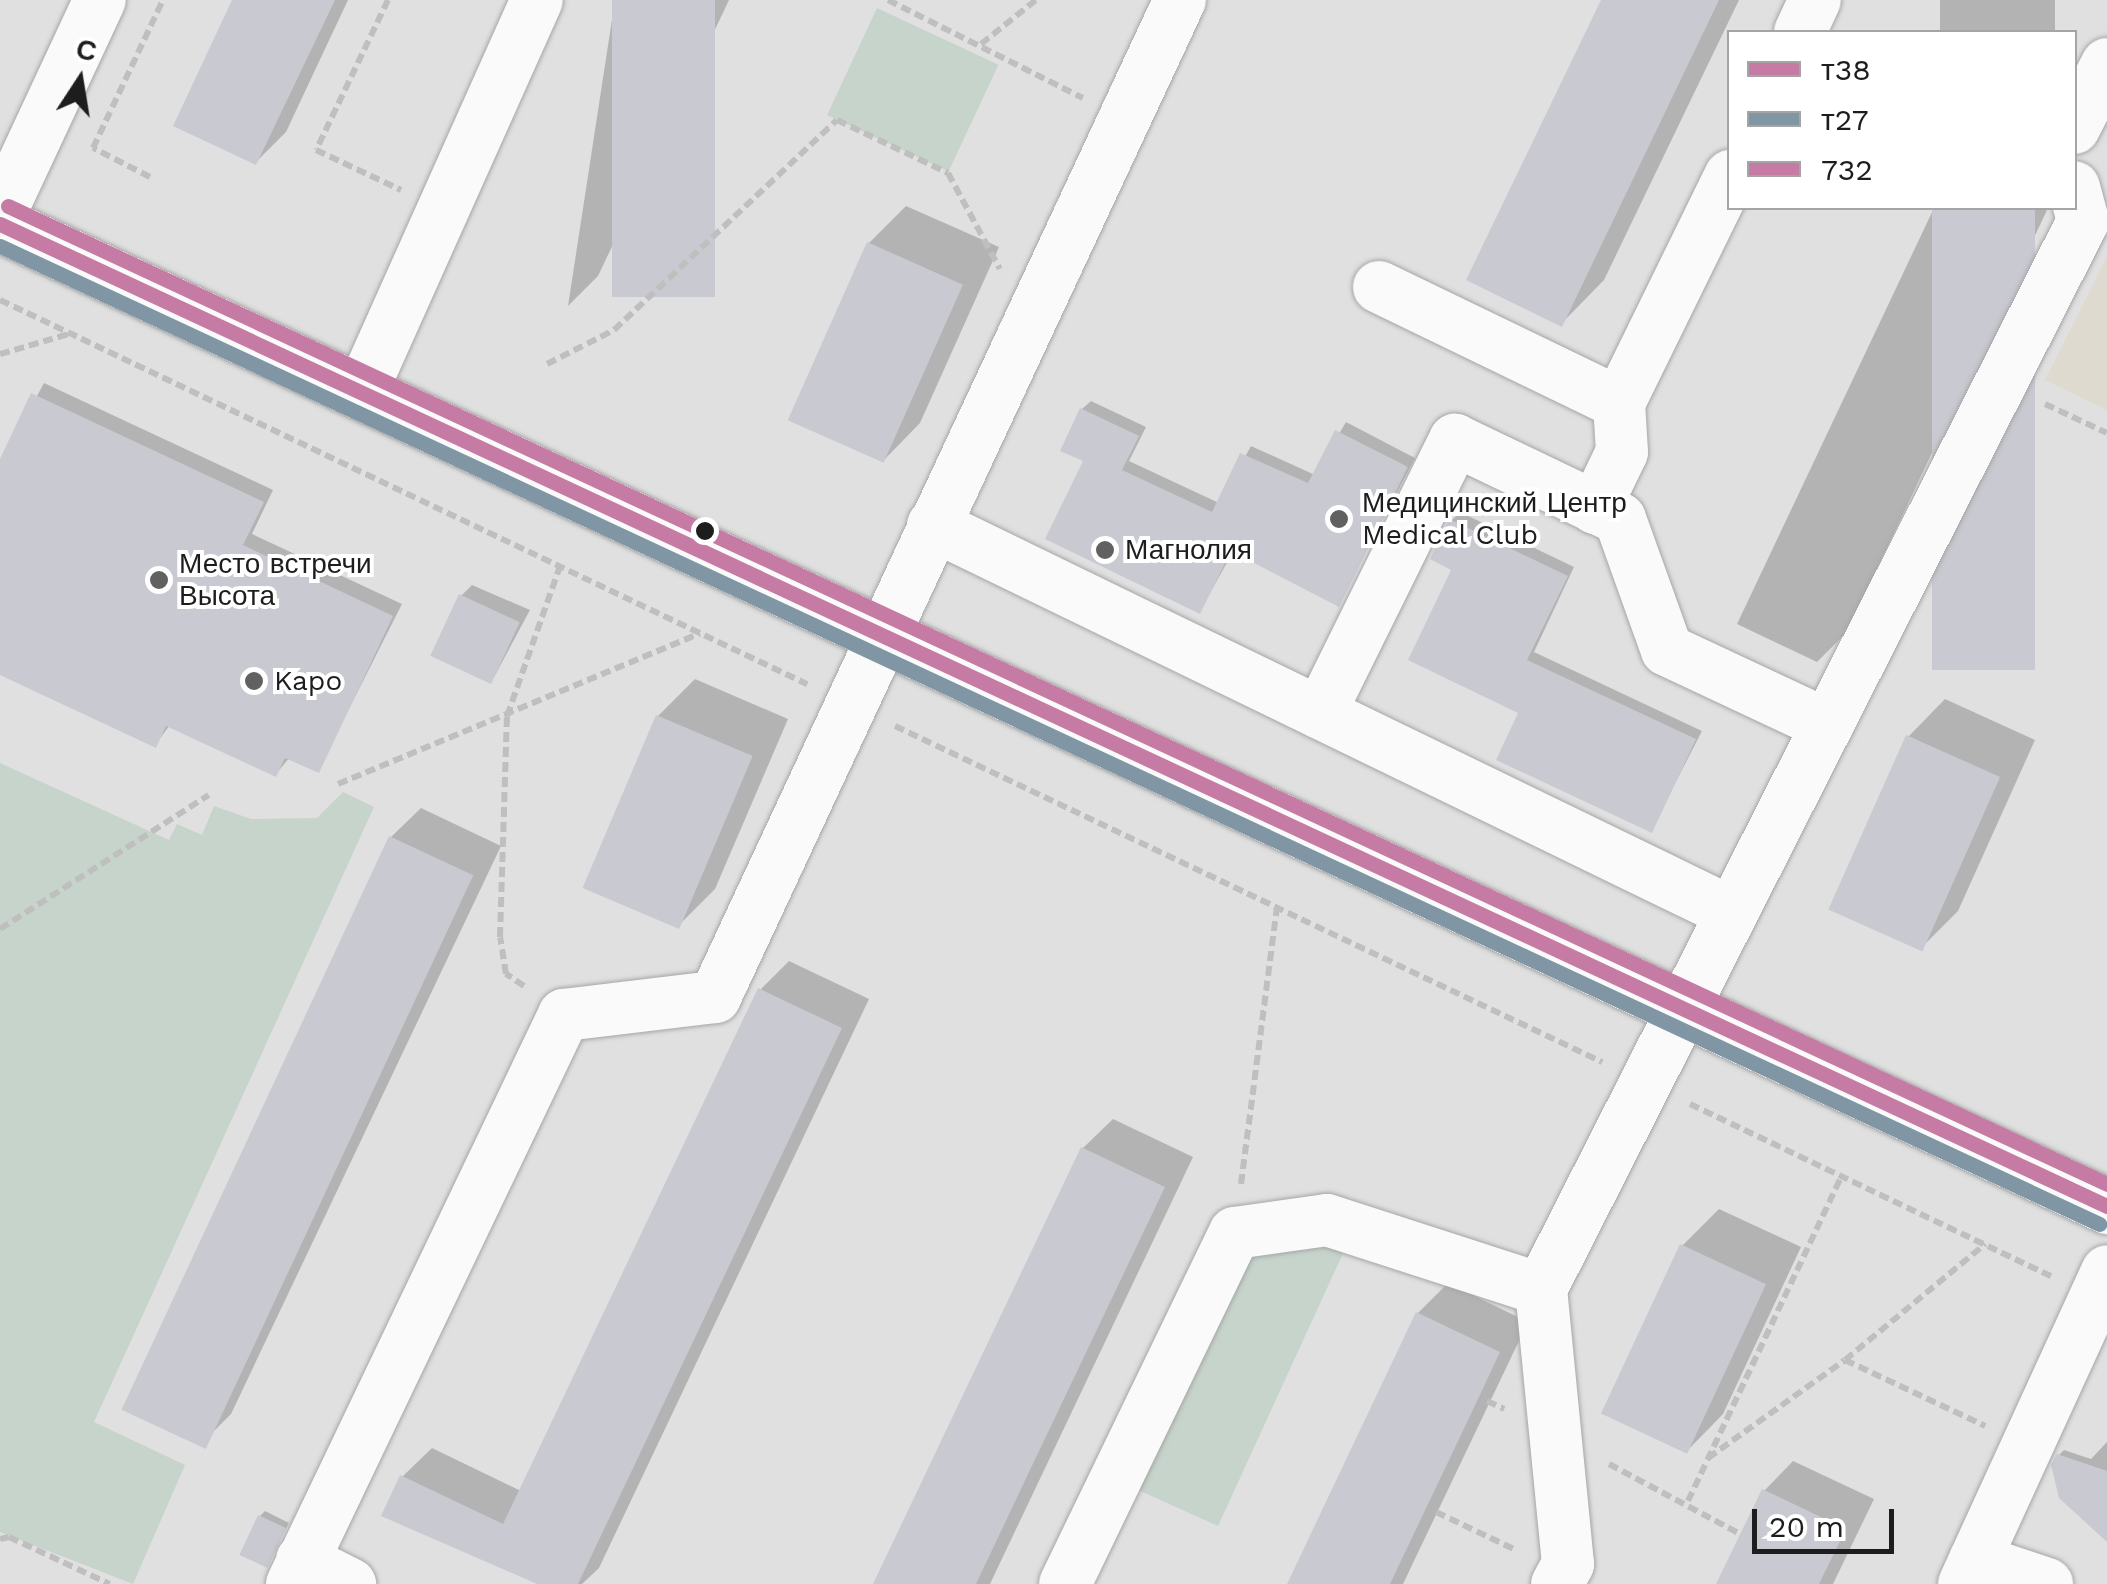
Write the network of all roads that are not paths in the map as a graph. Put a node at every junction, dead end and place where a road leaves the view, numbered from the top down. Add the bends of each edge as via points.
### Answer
1 (100, 0) edge
2 (537, 0) edge
3 (1180, 0) edge
4 (1815, 0) edge
5 (1801, 30) edge
6 (2107, 64) edge
7 (2077, 122) edge
8 (1727, 182) edge
9 (2077, 198) edge
10 (0, 214) edge
11 (0, 224) edge
12 (1379, 287) dead end
13 (362, 391) junction
14 (1619, 403) junction
15 (1596, 508) junction
16 (934, 525) junction
17 (882, 634) junction
18 (1320, 713) junction
19 (1827, 725) junction
20 (1732, 912) junction
21 (1684, 1006) junction
22 (2107, 1206) edge
23 (2101, 1284) edge
24 (1541, 1290) junction
25 (297, 1572) edge
26 (1970, 1572) edge
27 (1560, 1578) edge
28 (350, 1584) edge
29 (1065, 1584) edge
30 (2046, 1584) edge

1 - 10 street
2 - 13 street
3 - 16 street
4 - 5 street
6 - 7 street
8 - 14 street
9 - 19 street via 2083,220
11 - 13 main road
12 - 14 street
13 - 17 main road
14 - 15 street via 1622,452
15 - 18 street via 1455,440
15 - 19 street via 1620,520 1667,650
16 - 17 street
16 - 18 street
17 - 21 main road
17 - 25 street via 715,997 564,1015
18 - 20 street
19 - 20 street
20 - 21 street
21 - 22 main road
21 - 24 street
23 - 26 street
24 - 27 street
24 - 29 street via 1328,1220 1235,1234
25 - 28 street
26 - 30 street

